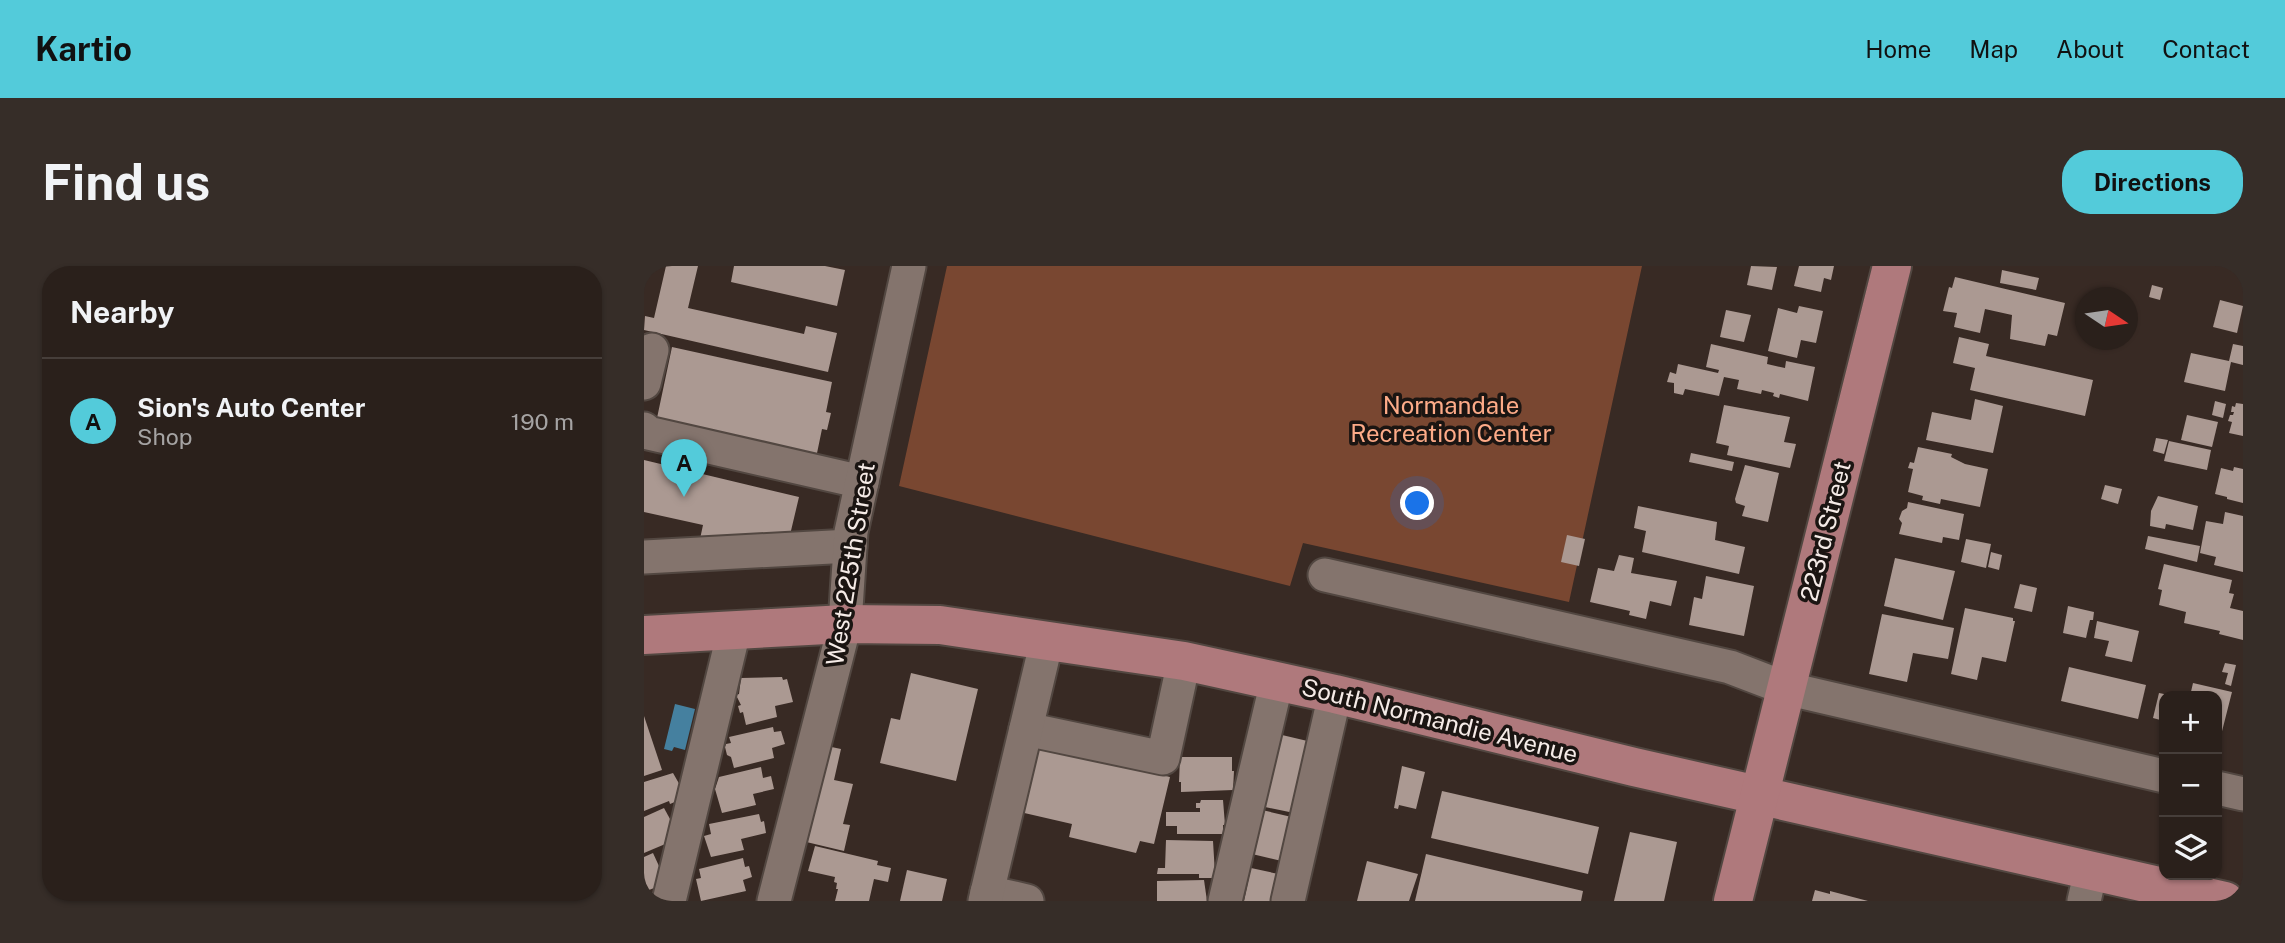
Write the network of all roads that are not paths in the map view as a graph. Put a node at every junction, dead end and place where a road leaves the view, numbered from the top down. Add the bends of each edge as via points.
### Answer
1 (909, 266) edge
2 (1892, 266) edge
3 (652, 350) dead end
4 (644, 383) edge
5 (644, 429) edge
6 (862, 482) junction
7 (850, 545) junction
8 (644, 557) edge
9 (1325, 575) dead end
10 (644, 615) edge
11 (845, 624) junction
12 (734, 631) junction
13 (644, 635) edge
14 (1047, 640) junction
15 (1184, 661) junction
16 (1277, 681) junction
17 (1785, 688) junction
18 (1335, 694) junction
19 (1026, 729) junction
20 (2159, 775) edge
21 (2222, 789) edge
22 (2243, 794) edge
23 (1758, 796) junction
24 (2088, 886) edge
25 (986, 897) edge
26 (670, 901) edge
27 (774, 901) edge
28 (1027, 901) edge
29 (1225, 901) edge
30 (1288, 901) edge
31 (1733, 901) edge
32 (2225, 901) edge

1 - 6 street, West 225th Street
2 - 17 main road, 223rd Street
3 - 4 street
5 - 6 street
6 - 7 street, West 225th Street
7 - 8 street
7 - 11 street, West 225th Street
9 - 17 street via 1730,667
10 - 13 street
11 - 12 main road, South Normandie Avenue
11 - 14 main road, South Normandie Avenue via 940,625
11 - 27 street, West 225th Street
12 - 13 main road, South Normandie Avenue
12 - 26 street
14 - 15 main road, South Normandie Avenue
14 - 19 street
15 - 16 main road, South Normandie Avenue
15 - 19 street via 1163,758
16 - 18 main road, South Normandie Avenue
16 - 29 street
17 - 20 street
17 - 23 main road, 223rd Street
18 - 23 main road, South Normandie Avenue
18 - 30 street
19 - 25 street
21 - 22 street
23 - 24 main road, South Normandie Avenue
23 - 31 main road, 223rd Street
24 - 32 main road, South Normandie Avenue
25 - 28 street

